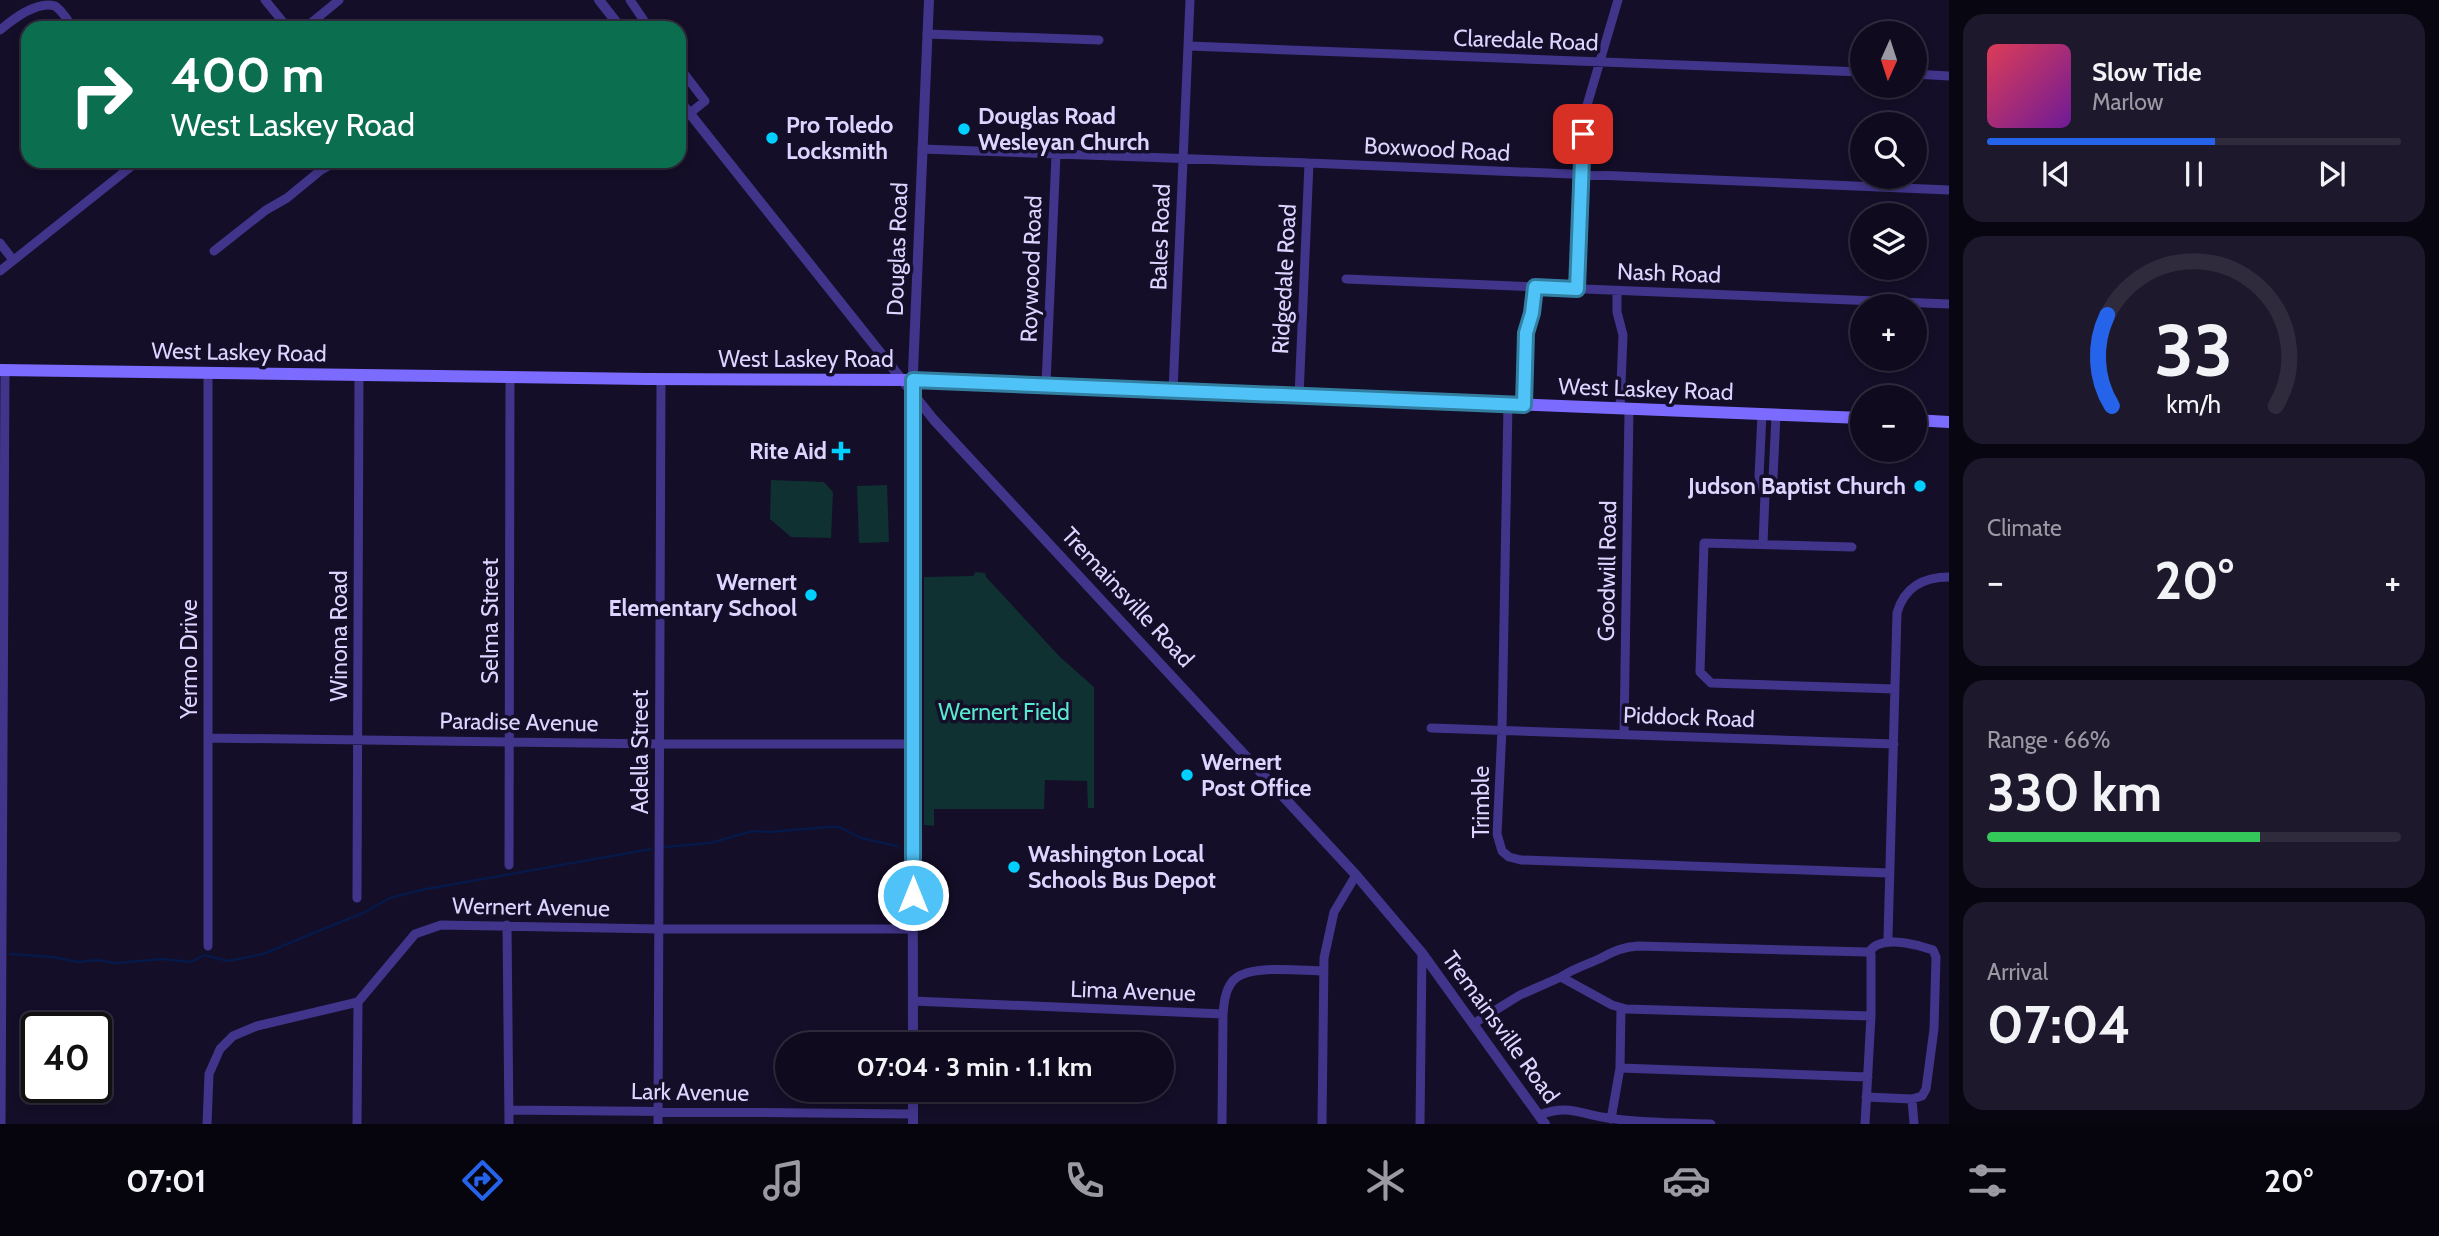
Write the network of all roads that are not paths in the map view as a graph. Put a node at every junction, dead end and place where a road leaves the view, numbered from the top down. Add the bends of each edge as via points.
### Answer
1 (265, 0) edge
2 (339, 0) edge
3 (599, 0) edge
4 (630, 0) edge
5 (929, 0) edge
6 (1190, 0) edge
7 (1618, 0) edge
8 (68, 21) edge
9 (282, 21) edge
10 (314, 21) edge
11 (616, 21) edge
12 (644, 21) edge
13 (0, 30) edge
14 (927, 34) junction
15 (1099, 40) dead end
16 (1189, 46) junction
17 (1598, 62) junction
18 (1850, 72) edge
19 (1927, 75) edge
20 (686, 76) edge
21 (1949, 76) edge
22 (686, 108) edge
23 (690, 113) junction
24 (922, 149) junction
25 (1056, 155) junction
26 (1182, 159) junction
27 (1309, 163) junction
28 (129, 168) edge
29 (325, 168) edge
30 (1581, 176) junction
31 (1949, 190) edge
32 (0, 243) edge
33 (214, 251) dead end
34 (13, 260) junction
35 (0, 271) edge
36 (1346, 279) dead end
37 (1535, 287) junction
38 (1577, 289) junction
39 (1617, 290) junction
40 (1949, 303) edge
41 (2, 370) edge
42 (208, 373) junction
43 (359, 375) junction
44 (510, 377) junction
45 (661, 379) junction
46 (908, 380) junction
47 (1046, 384) junction
48 (1173, 391) junction
49 (912, 395) junction
50 (1298, 396) junction
51 (1508, 404) junction
52 (1524, 405) junction
53 (1625, 409) junction
54 (1762, 414) junction
55 (1776, 415) junction
56 (1850, 418) edge
57 (1927, 421) edge
58 (1949, 422) edge
59 (1765, 495) junction
60 (1763, 544) junction
61 (1852, 547) dead end
62 (1949, 577) edge
63 (1895, 689) junction
64 (1431, 728) dead end
65 (1502, 729) junction
66 (1624, 734) junction
67 (208, 738) junction
68 (508, 740) junction
69 (358, 741) junction
70 (659, 744) junction
71 (913, 744) junction
72 (1894, 744) junction
73 (509, 865) dead end
74 (1889, 873) junction
75 (1356, 875) junction
76 (358, 898) dead end
77 (508, 925) junction
78 (659, 929) junction
79 (913, 929) junction
80 (1888, 937) dead end
81 (208, 946) dead end
82 (1868, 952) junction
83 (1422, 953) junction
84 (1323, 971) junction
85 (1561, 977) junction
86 (913, 1001) junction
87 (358, 1002) junction
88 (1621, 1008) junction
89 (1223, 1014) junction
90 (1871, 1016) junction
91 (1473, 1024) junction
92 (913, 1032) edge
93 (1620, 1068) junction
94 (1868, 1077) junction
95 (1866, 1097) junction
96 (1912, 1099) junction
97 (509, 1110) junction
98 (658, 1111) junction
99 (913, 1119) edge
100 (1611, 1119) junction
101 (1542, 1120) edge
102 (1, 1124) edge
103 (207, 1124) edge
104 (357, 1124) edge
105 (509, 1124) edge
106 (658, 1124) edge
107 (1222, 1124) edge
108 (1322, 1124) edge
109 (1420, 1124) edge
110 (1703, 1124) edge
111 (1711, 1124) edge
112 (1864, 1124) edge
113 (1914, 1124) edge

1 - 9 street
2 - 10 street
3 - 11 street
4 - 12 street
5 - 14 street, Douglas Road
6 - 16 street, Bales Road
7 - 17 street
8 - 13 street via 55,6 38,4
14 - 15 street
14 - 24 street, Douglas Road
16 - 17 street, Claredale Road
16 - 26 street, Bales Road
17 - 18 street, Claredale Road
17 - 30 street via 1585,112
19 - 21 street
20 - 23 street via 705,101
22 - 23 street
23 - 46 street
24 - 25 street, Boxwood Road
24 - 46 street, Douglas Road
25 - 26 street, Boxwood Road
25 - 47 street, Roywood Road
26 - 27 street, Boxwood Road
26 - 48 street, Bales Road
27 - 30 street, Boxwood Road
27 - 50 street, Ridgedale Road
28 - 34 street
29 - 33 street
30 - 31 street, Boxwood Road
30 - 38 street
32 - 34 street
34 - 35 street
36 - 37 street, Nash Road
37 - 38 street, Nash Road
37 - 52 street via 1526,333
38 - 39 street, Nash Road
39 - 40 street, Nash Road
39 - 53 street, Goodwill Road
41 - 42 main road, West Laskey Road
41 - 102 street
42 - 43 main road, West Laskey Road
42 - 67 street, Yermo Drive
43 - 44 main road, West Laskey Road
43 - 69 street, Winona Road
44 - 45 main road, West Laskey Road
44 - 68 street, Selma Street
45 - 46 main road, West Laskey Road
45 - 70 street, Adella Street
46 - 47 main road, West Laskey Road
46 - 49 street, Douglas Road
47 - 48 main road, West Laskey Road
48 - 50 main road, West Laskey Road
49 - 71 street, Douglas Road
49 - 75 street, Tremainsville Road
50 - 51 main road, West Laskey Road
51 - 52 main road, West Laskey Road
51 - 65 street, Trimble
52 - 53 main road, West Laskey Road
53 - 54 main road, West Laskey Road
53 - 66 street, Goodwill Road
54 - 55 main road, West Laskey Road
54 - 59 street via 1759,476
55 - 56 main road, West Laskey Road
55 - 59 street via 1773,478
57 - 58 main road
59 - 60 street
60 - 61 street
60 - 63 street via 1704,543 1700,672 1711,683
62 - 63 street via 1917,583 1903,597 1897,613
63 - 72 street
64 - 65 street, Piddock Road
65 - 66 street, Piddock Road
65 - 74 street, Trimble via 1497,834 1502,851 1510,858
66 - 72 street, Piddock Road
67 - 69 street, Paradise Avenue
67 - 81 street, Yermo Drive
68 - 69 street, Paradise Avenue
68 - 70 street, Paradise Avenue
68 - 73 street, Selma Street
69 - 76 street, Winona Road
70 - 71 street, Paradise Avenue
70 - 78 street, Adella Street
71 - 79 street, Douglas Road
72 - 74 street
74 - 80 street
75 - 83 street, Tremainsville Road
75 - 84 street via 1334,912
77 - 78 street, Wernert Avenue
77 - 87 street, Wernert Avenue via 424,929 402,947
77 - 97 street
78 - 79 street, Wernert Avenue
78 - 98 street, Adella Street
79 - 86 street, Douglas Road
82 - 85 street via 1638,946 1615,950
82 - 90 street
82 - 96 street via 1877,944 1891,943 1921,946 1933,950 1936,957 1930,1068 1922,1096
83 - 91 street, Tremainsville Road
83 - 109 street
84 - 89 street, Lima Avenue via 1242,974 1225,996
84 - 108 street
85 - 88 street
85 - 91 street
86 - 89 street, Lima Avenue
86 - 92 street, Douglas Road
87 - 103 street via 233,1036 220,1049 209,1074
87 - 104 street
88 - 90 street
88 - 93 street
89 - 107 street
90 - 94 street
91 - 101 street, Tremainsville Road
93 - 94 street
93 - 100 street
94 - 95 street
95 - 96 street
95 - 112 street
96 - 113 street
97 - 98 street, Lark Avenue
97 - 105 street
98 - 99 street, Lark Avenue
98 - 106 street, Adella Street
100 - 101 street via 1555,1110
100 - 110 street
110 - 111 street

